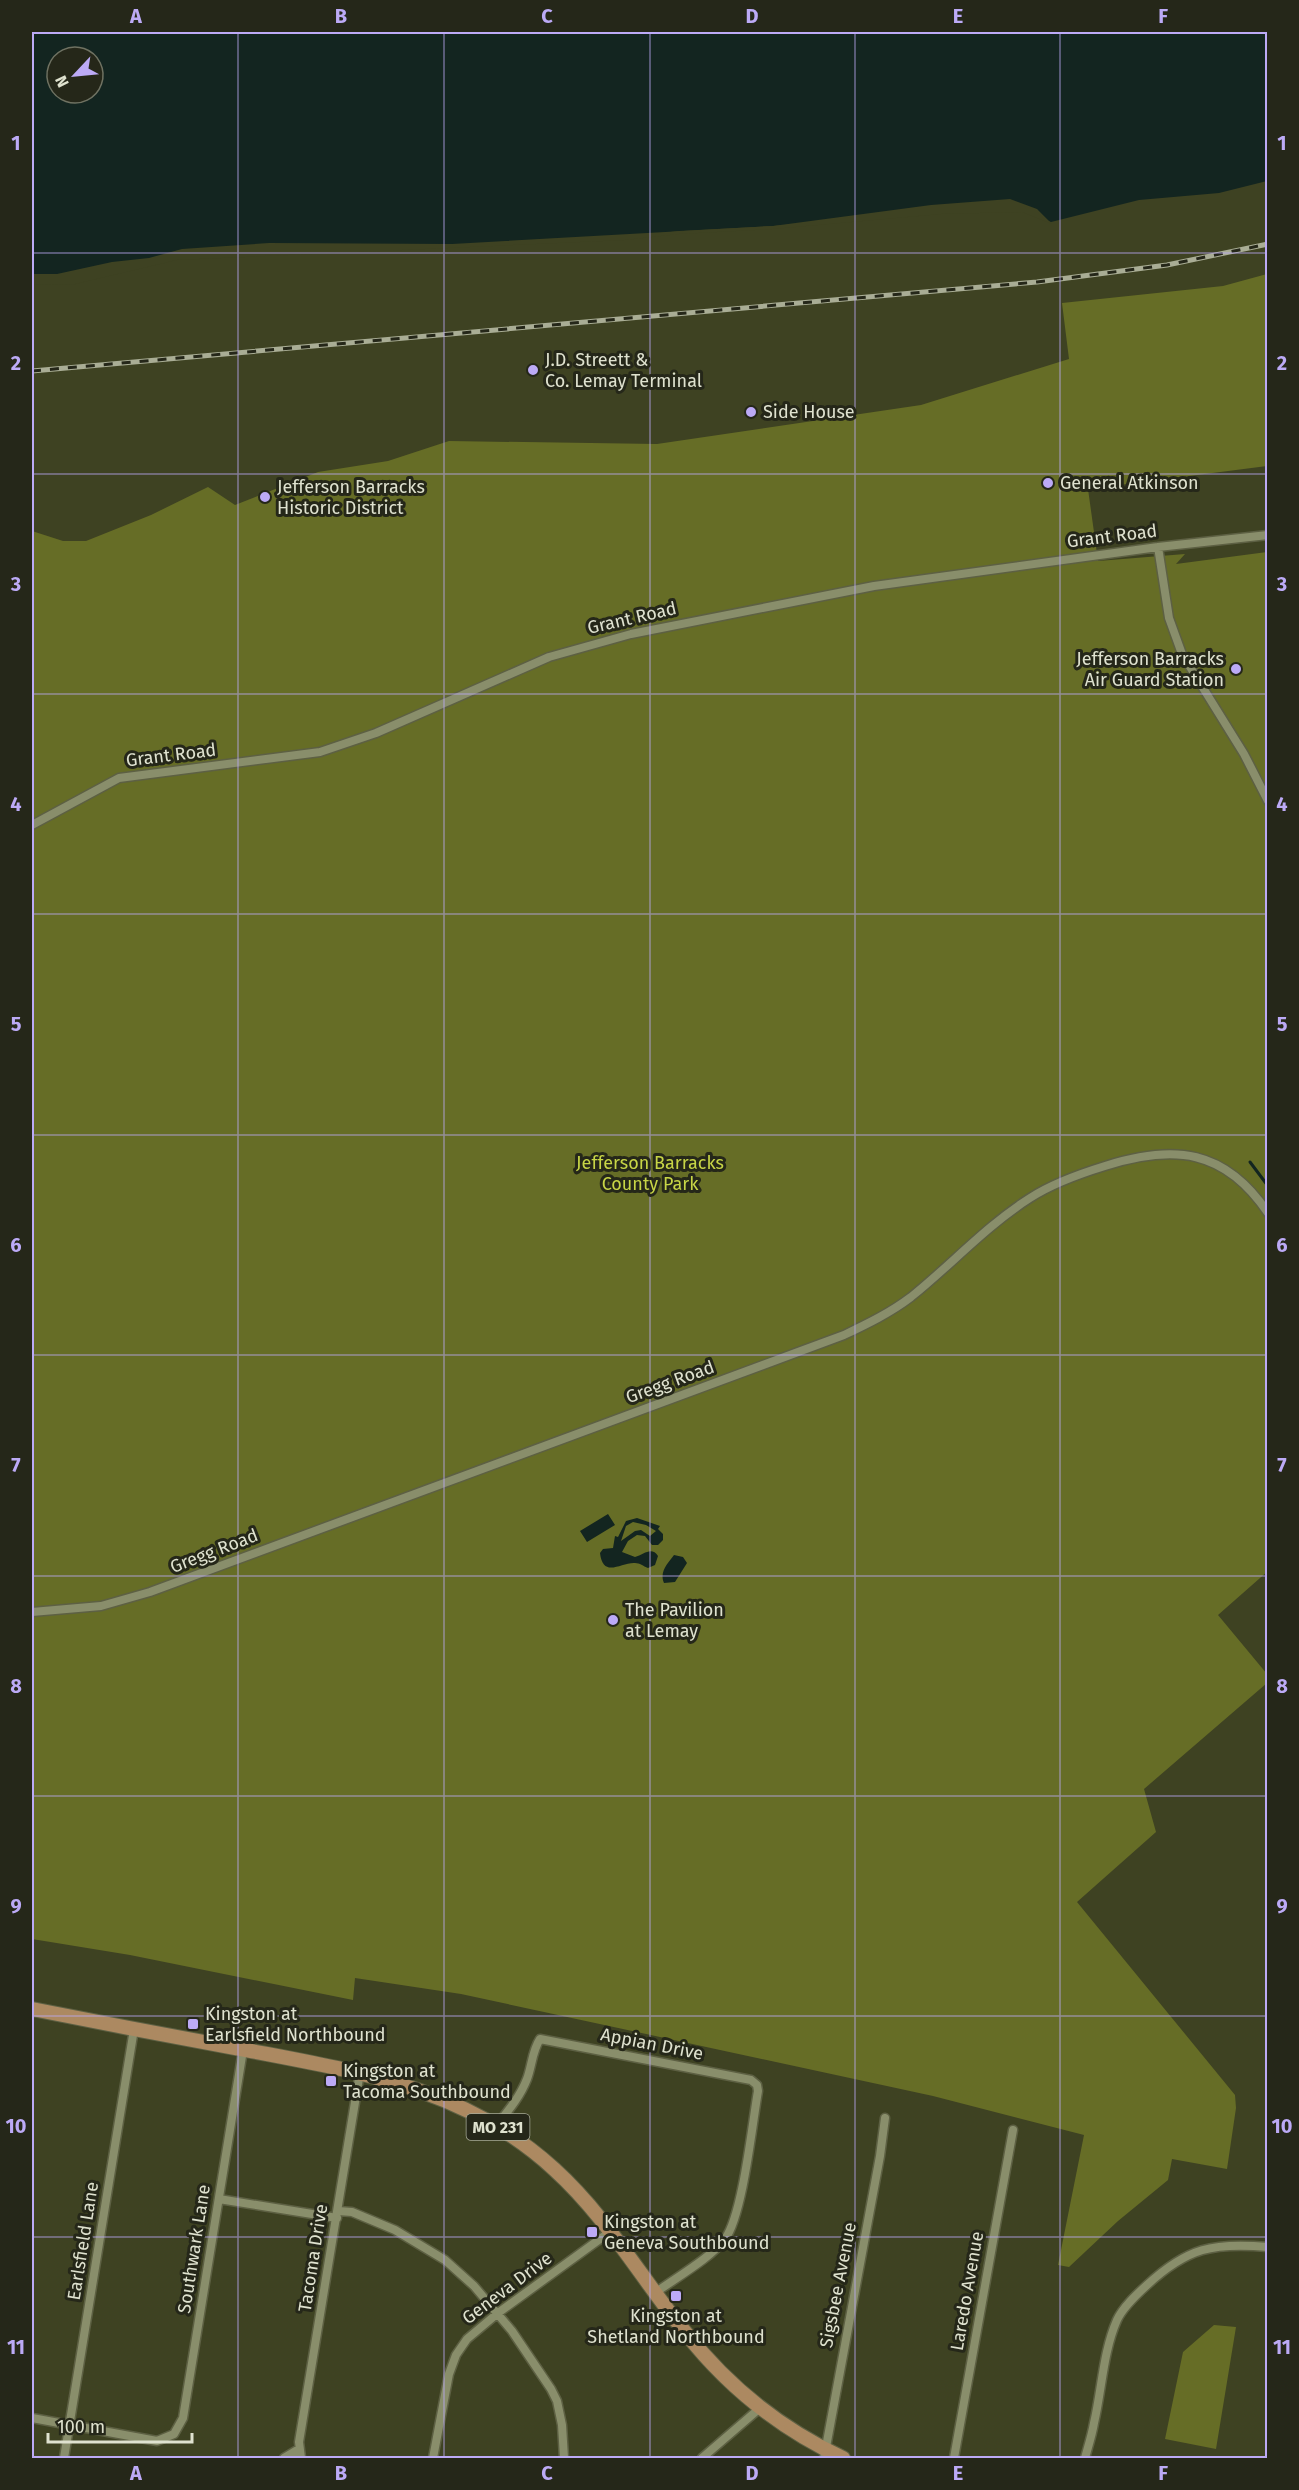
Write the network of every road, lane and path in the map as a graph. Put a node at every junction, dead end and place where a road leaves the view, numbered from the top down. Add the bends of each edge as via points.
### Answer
1 (1268, 535) edge
2 (1158, 547) junction
3 (1268, 801) edge
4 (32, 825) edge
5 (1268, 1213) edge
6 (32, 1612) edge
7 (32, 2009) edge
8 (134, 2029) junction
9 (243, 2050) junction
10 (360, 2072) junction
11 (885, 2118) dead end
12 (496, 2126) junction
13 (1013, 2130) dead end
14 (219, 2199) junction
15 (338, 2214) junction
16 (610, 2231) junction
17 (1268, 2247) edge
18 (656, 2293) junction
19 (498, 2313) junction
20 (760, 2408) junction
21 (32, 2418) edge
22 (69, 2425) junction
23 (300, 2454) edge
24 (824, 2454) edge
25 (64, 2458) edge
26 (284, 2458) edge
27 (433, 2458) edge
28 (564, 2458) edge
29 (702, 2458) edge
30 (843, 2458) edge
31 (954, 2458) edge
32 (1085, 2458) edge

1 - 2 street, Grant Road
2 - 3 street via 1169,618 1182,654 1244,754
2 - 4 street, Grant Road via 874,586 604,641 549,657 338,747 299,756 119,778
5 - 6 street, Gregg Road via 1235,1175 1188,1154 1142,1156 1089,1170 1029,1198 909,1298 844,1335 150,1592 101,1606
7 - 8 main road, MO 231
8 - 9 main road, MO 231
8 - 22 street, Earlsfield Lane
9 - 10 main road, MO 231
9 - 14 street, Southwark Lane
10 - 12 main road, MO 231 via 436,2096
10 - 15 street, Tacoma Drive
11 - 24 street, Sigsbee Avenue
12 - 16 main road, MO 231 via 554,2169
12 - 18 street, Appian Drive via 518,2098 540,2039 751,2080 757,2085 732,2226 724,2240
13 - 31 street, Laredo Avenue
14 - 15 street
14 - 22 street, Southwark Lane via 183,2418 174,2434 157,2441
15 - 19 street via 352,2212 395,2230 445,2260
15 - 23 street, Tacoma Drive
16 - 18 main road, MO 231
16 - 19 street, Geneva Drive
17 - 32 street via 1237,2244 1197,2251 1173,2262 1137,2294 1118,2319 1103,2369
18 - 20 main road, MO 231 via 713,2365
19 - 27 street, Geneva Drive via 467,2339 456,2355 448,2374
19 - 28 street via 557,2401
20 - 24 main road, MO 231
20 - 29 street
21 - 22 street
22 - 25 street, Earlsfield Lane
23 - 26 street, Tacoma Drive
24 - 30 main road, MO 231

